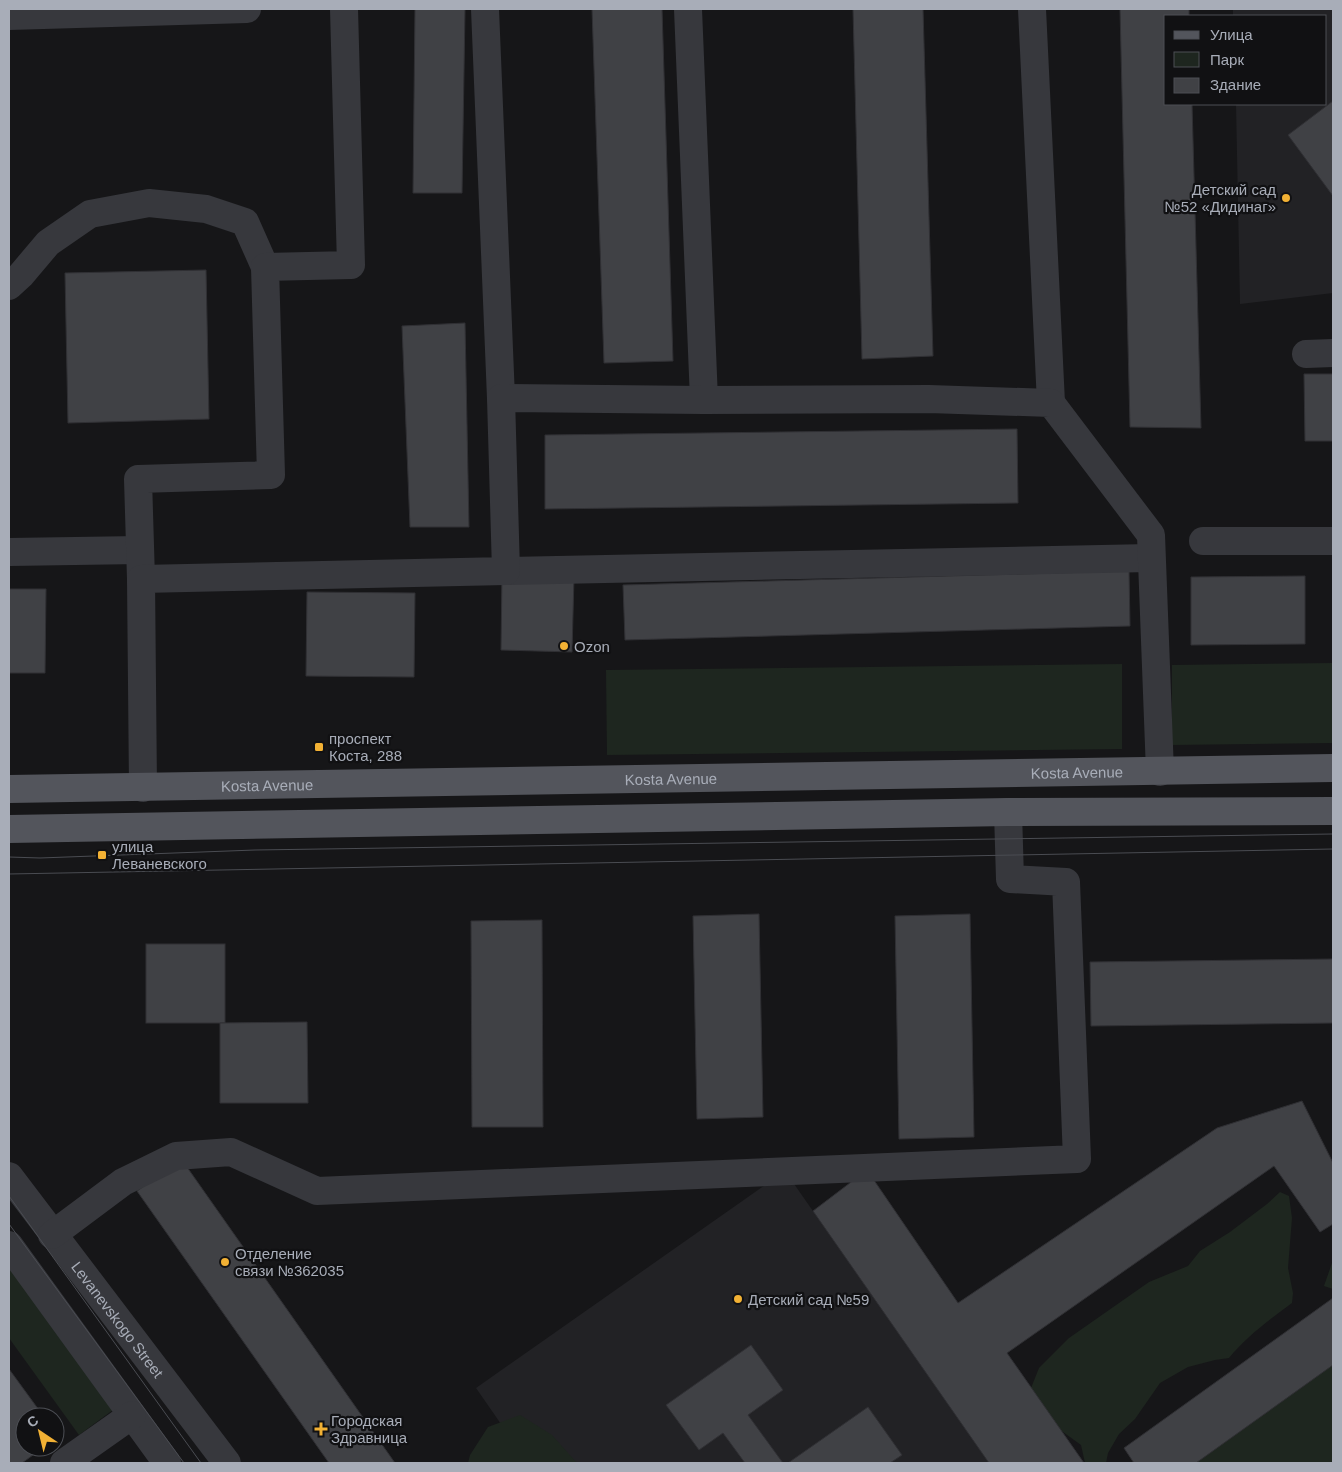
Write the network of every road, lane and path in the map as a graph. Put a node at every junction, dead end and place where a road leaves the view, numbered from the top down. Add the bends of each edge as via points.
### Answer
1 (247, 9) edge
2 (344, 9) edge
3 (485, 9) edge
4 (688, 9) edge
5 (1032, 9) edge
6 (9, 16) edge
7 (265, 267) junction
8 (9, 286) edge
9 (1306, 354) dead end
10 (1333, 354) edge
11 (501, 398) junction
12 (704, 400) junction
13 (1051, 403) junction
14 (1203, 540) dead end
15 (1333, 541) edge
16 (140, 550) junction
17 (9, 552) edge
18 (1150, 558) junction
19 (506, 571) junction
20 (141, 579) junction
21 (1333, 768) edge
22 (1160, 772) junction
23 (143, 788) junction
24 (9, 789) edge
25 (1333, 811) edge
26 (1008, 812) junction
27 (9, 829) edge
28 (9, 1176) edge
29 (52, 1234) junction
30 (9, 1245) edge
31 (132, 1415) junction
32 (64, 1463) edge
33 (167, 1463) edge
34 (227, 1463) edge

1 - 6 street
2 - 7 street via 351,265
3 - 11 street
4 - 12 street
5 - 13 street
7 - 8 street via 245,222 206,209 149,202 90,214 48,243
7 - 16 street via 270,475 138,479
9 - 10 street
11 - 12 street
11 - 19 street
12 - 13 street via 929,399
13 - 18 street via 1151,535
14 - 15 street
16 - 17 street
16 - 20 street
18 - 19 street
18 - 22 street
19 - 20 street
20 - 23 street
21 - 22 main road, Kosta Avenue
22 - 23 main road, Kosta Avenue
23 - 24 main road, Kosta Avenue
25 - 26 main road
26 - 27 main road
26 - 29 street via 1010,879 1066,882 1077,1159 317,1191 231,1152 176,1156 123,1182
28 - 29 street, Levanevskogo Street
29 - 34 street, Levanevskogo Street
30 - 31 street
31 - 32 street
31 - 33 street

